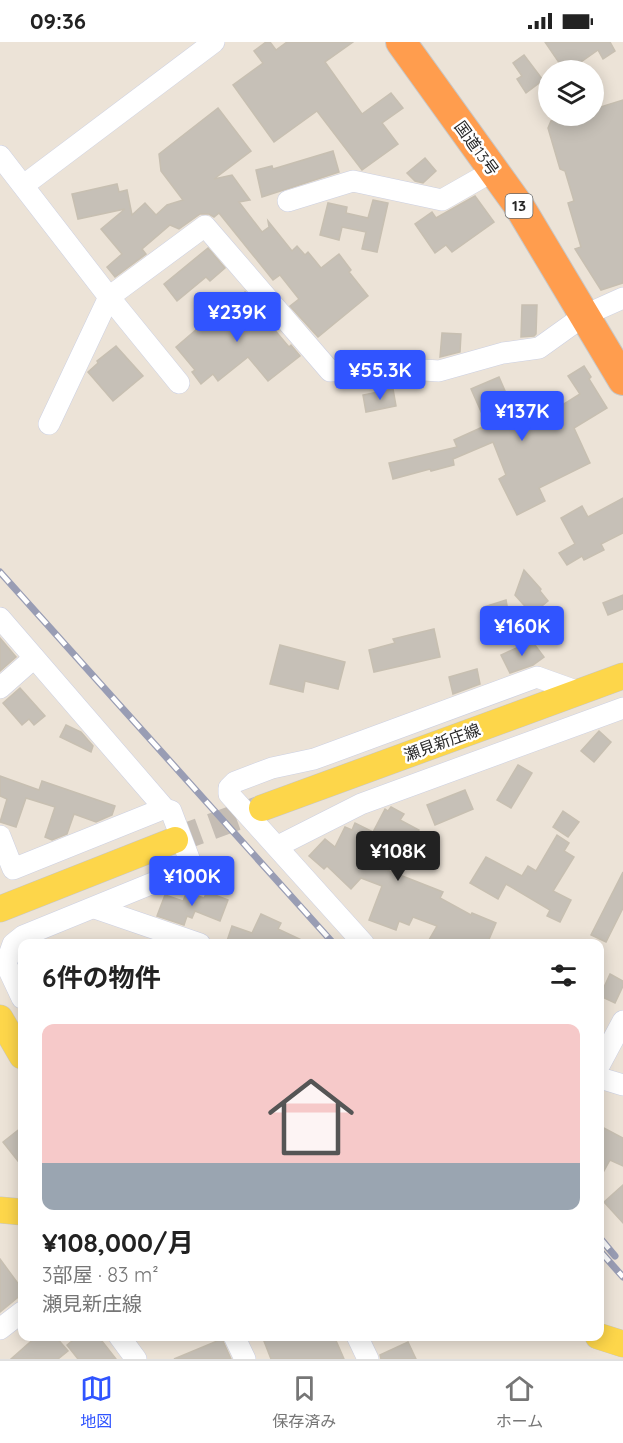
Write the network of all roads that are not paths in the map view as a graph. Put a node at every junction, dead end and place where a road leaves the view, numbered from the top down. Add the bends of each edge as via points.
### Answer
1 (214, 42) edge
2 (400, 42) edge
3 (0, 156) edge
4 (493, 171) junction
5 (24, 185) junction
6 (288, 201) dead end
7 (109, 297) junction
8 (623, 298) edge
9 (585, 315) junction
10 (623, 380) edge
11 (179, 383) dead end
12 (49, 424) dead end
13 (0, 618) edge
14 (34, 658) junction
15 (623, 676) edge
16 (0, 688) edge
17 (579, 692) junction
18 (623, 708) edge
19 (262, 808) tunnel mouth
20 (165, 809) junction
21 (0, 836) edge
22 (175, 840) tunnel mouth
23 (278, 846) junction
24 (7, 872) edge
25 (95, 908) junction
26 (0, 909) edge
27 (19, 939) edge
28 (185, 939) edge
29 (360, 939) edge
30 (18, 940) edge
31 (18, 990) edge
32 (0, 1018) edge
33 (623, 1021) edge
34 (18, 1049) edge
35 (604, 1057) edge
36 (604, 1079) edge
37 (623, 1085) edge
38 (0, 1210) edge
39 (18, 1212) edge
40 (18, 1315) edge
41 (0, 1329) edge
42 (604, 1338) edge
43 (123, 1341) edge
44 (236, 1341) edge
45 (359, 1341) edge
46 (623, 1344) edge
47 (136, 1359) edge
48 (245, 1359) edge
49 (368, 1359) edge

1 - 5 street
2 - 4 highway, 国道13号 / 13
3 - 5 street
4 - 6 street via 442,200 353,181
4 - 9 highway, 国道13号 / 13 via 519,206
5 - 7 street
7 - 9 street via 205,226 330,372 393,368 440,371 503,353 539,348
7 - 11 street
7 - 12 street
8 - 9 street
9 - 10 highway, 国道13号 / 13
13 - 14 street
14 - 16 street
14 - 20 street
15 - 17 main road, 瀬見新庄線
17 - 19 main road, 瀬見新庄線
17 - 23 street via 537,677 314,759 272,768 235,782 229,794
18 - 23 street via 361,804
20 - 24 street
20 - 25 street via 174,815 190,856 189,865
21 - 24 street
22 - 26 main road
23 - 29 street
25 - 27 street
25 - 28 street
30 - 31 street via 6,964
32 - 34 main road
33 - 35 street
36 - 37 street
38 - 39 main road
40 - 41 street
42 - 46 main road
43 - 47 street
44 - 48 street
45 - 49 street

